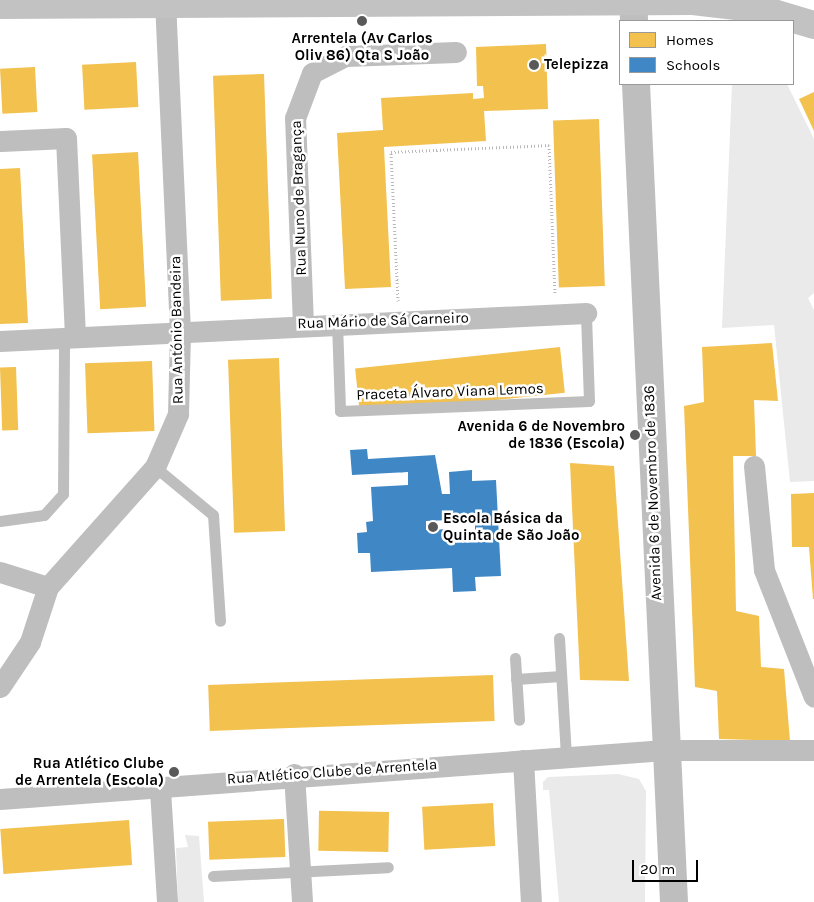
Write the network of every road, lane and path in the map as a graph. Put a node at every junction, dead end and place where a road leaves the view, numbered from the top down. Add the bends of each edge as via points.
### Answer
1 (633, 0) edge
2 (272, 2) edge
3 (0, 5) edge
4 (165, 6) junction
5 (634, 20) edge
6 (814, 25) edge
7 (456, 52) dead end
8 (636, 85) edge
9 (1, 141) edge
10 (578, 314) junction
11 (399, 321) junction
12 (337, 323) junction
13 (303, 324) junction
14 (180, 331) junction
15 (70, 337) junction
16 (0, 341) edge
17 (754, 466) dead end
18 (155, 467) junction
19 (0, 521) edge
20 (0, 572) edge
21 (48, 587) junction
22 (220, 621) dead end
23 (559, 638) dead end
24 (515, 658) dead end
25 (561, 676) junction
26 (516, 679) junction
27 (0, 687) edge
28 (814, 697) edge
29 (519, 720) dead end
30 (666, 750) junction
31 (814, 750) edge
32 (566, 757) junction
33 (523, 760) junction
34 (294, 774) junction
35 (160, 790) junction
36 (0, 799) edge
37 (388, 867) dead end
38 (300, 872) junction
39 (213, 876) dead end
40 (167, 902) edge
41 (302, 902) edge
42 (531, 902) edge
43 (674, 902) edge

1 - 2 main road
1 - 5 street
1 - 6 main road via 760,9
2 - 4 main road
3 - 4 main road
4 - 14 street, Rua António Bandeira
7 - 13 street, Rua Nuno de Bragança via 346,56 312,73 295,118
8 - 30 street, Avenida 6 de Novembro de 1836
9 - 15 street via 66,138
10 - 11 street, Rua Mário de Sá Carneiro
10 - 11 path via 554,290 549,145 539,145 390,152
10 - 12 lane, Praceta Álvaro Viana Lemos via 589,401 340,411
11 - 12 street, Rua Mário de Sá Carneiro
12 - 13 street, Rua Mário de Sá Carneiro
13 - 14 street, Rua Mário de Sá Carneiro
14 - 15 street, Rua Mário de Sá Carneiro
14 - 18 street, Rua António Bandeira via 178,414
15 - 16 street, Rua Mário de Sá Carneiro
15 - 19 lane via 63,494 44,515
17 - 28 street via 764,570
18 - 21 street, Rua António Bandeira
18 - 22 lane via 213,516
20 - 21 street
21 - 27 street, Rua António Bandeira via 30,642
23 - 25 lane
24 - 26 lane
25 - 26 lane
25 - 32 lane
26 - 29 lane
30 - 31 street, Rua Atlético Clube de Arrentela
30 - 32 street, Rua Atlético Clube de Arrentela
30 - 43 street, Avenida 6 de Novembro de 1836
32 - 33 street, Rua Atlético Clube de Arrentela
33 - 34 street, Rua Atlético Clube de Arrentela
33 - 42 street
34 - 35 street, Rua Atlético Clube de Arrentela via 203,780
34 - 38 street
35 - 36 street, Rua Atlético Clube de Arrentela
35 - 40 street
37 - 38 lane
38 - 39 lane
38 - 41 street

